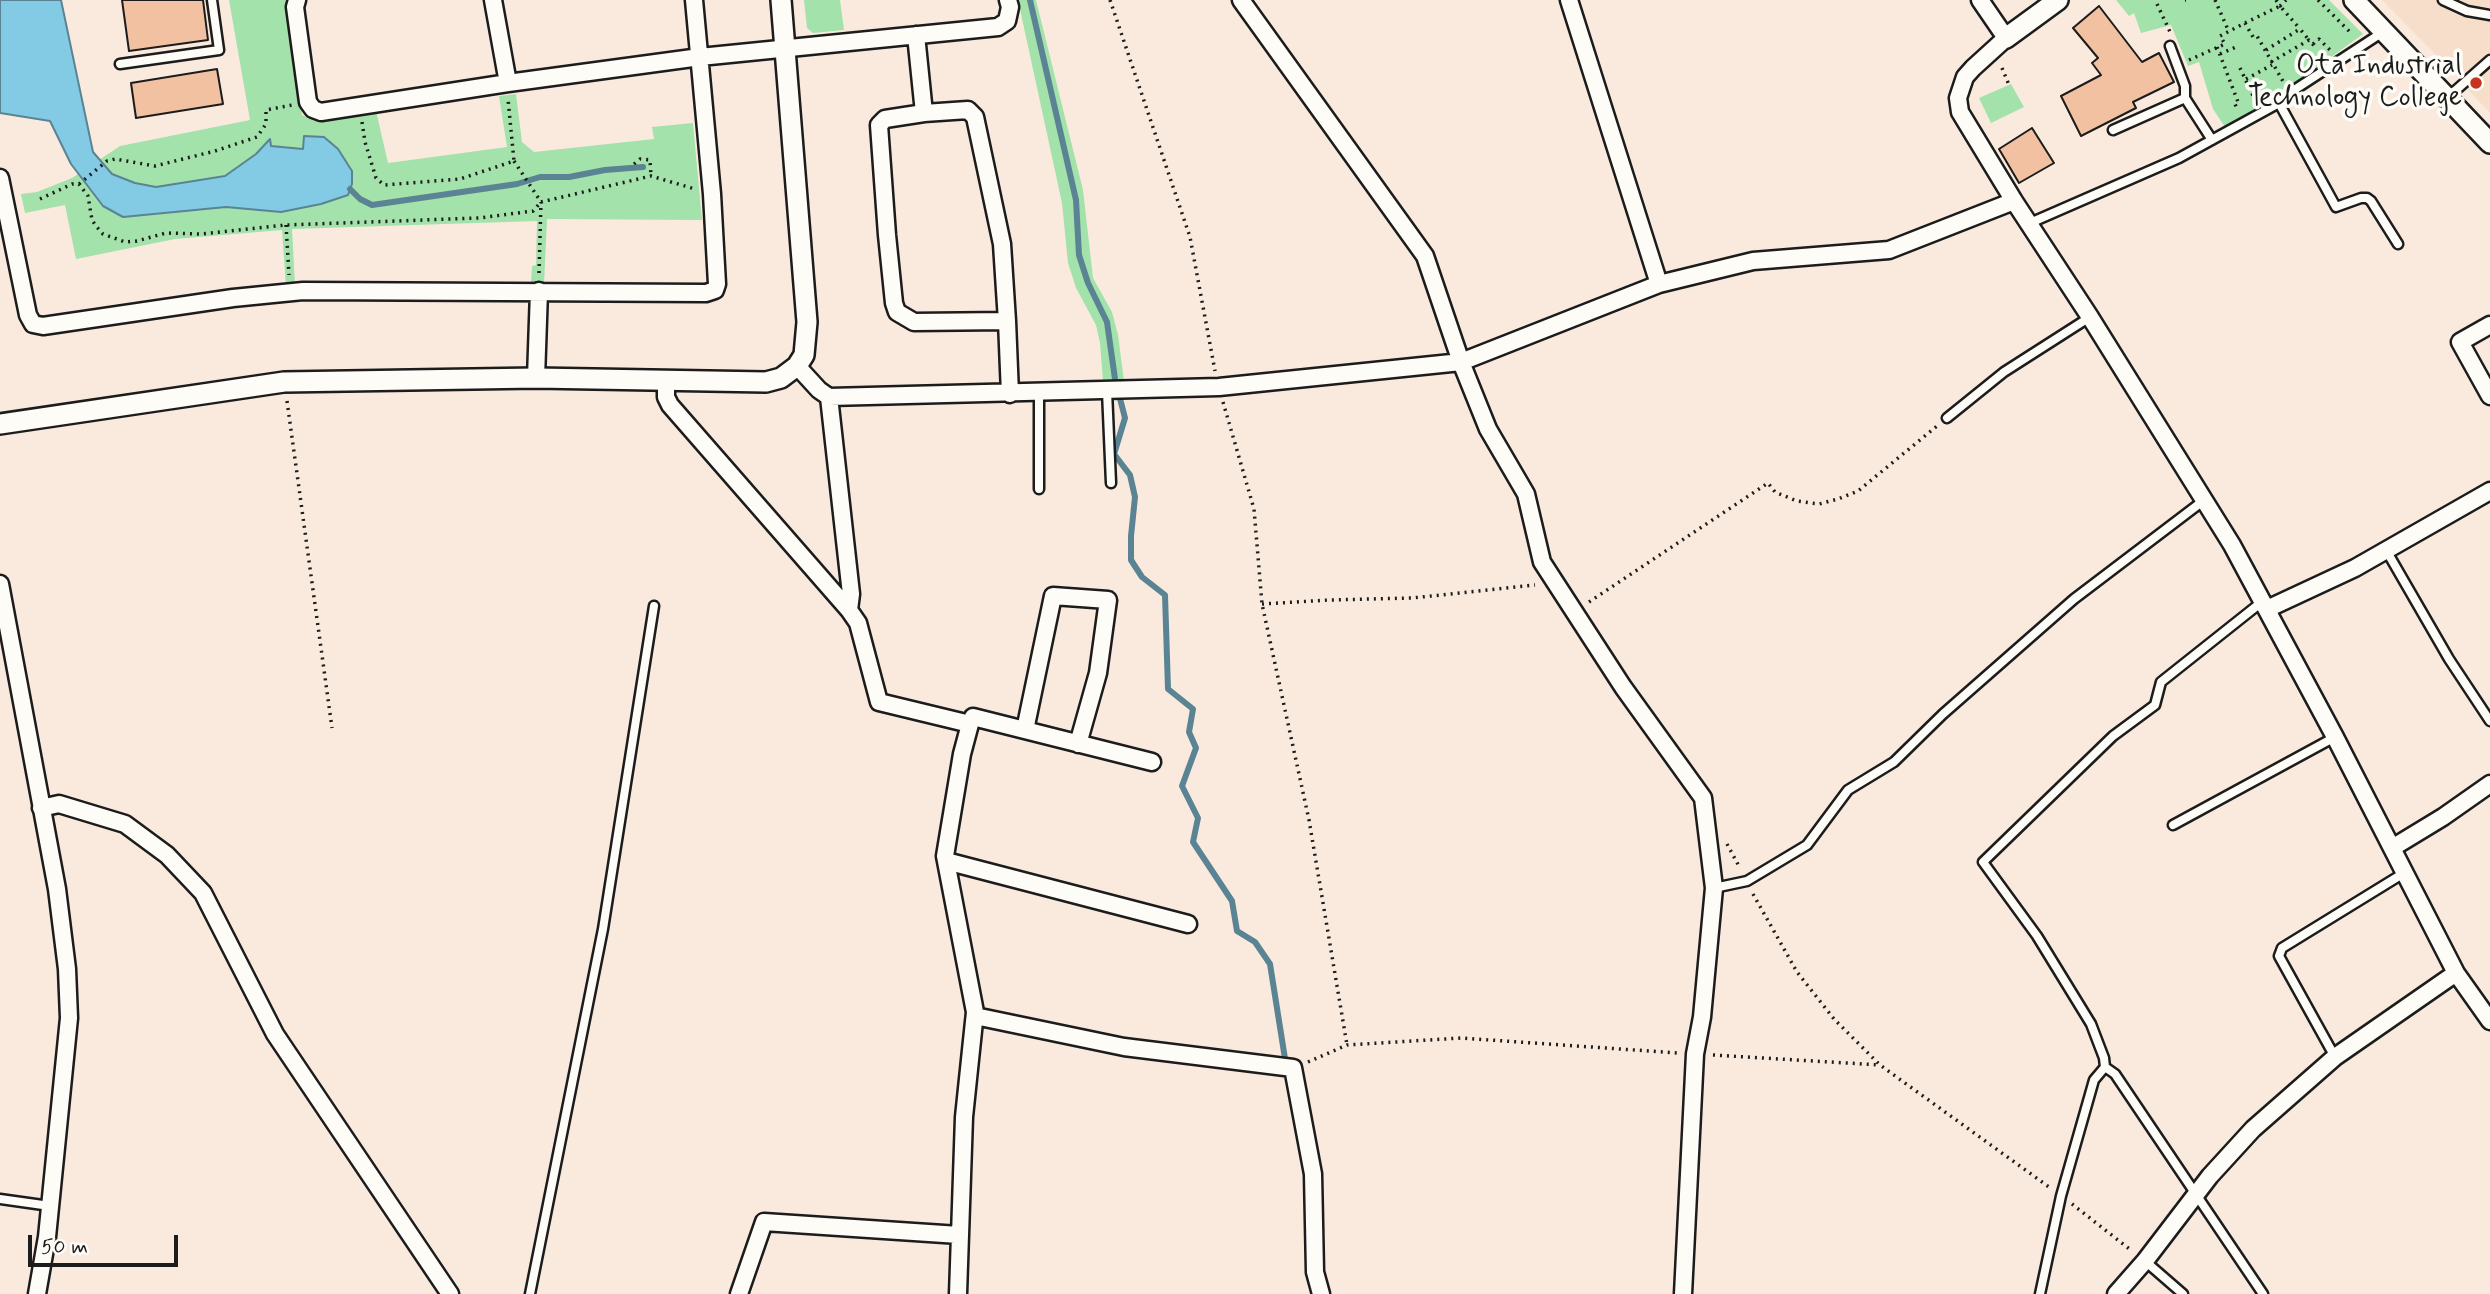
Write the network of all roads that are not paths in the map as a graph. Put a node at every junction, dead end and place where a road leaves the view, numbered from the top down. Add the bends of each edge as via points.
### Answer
1 (212, 0) edge
2 (298, 0) edge
3 (493, 0) edge
4 (694, 0) edge
5 (781, 0) edge
6 (1008, 0) edge
7 (1241, 0) edge
8 (1569, 0) edge
9 (1980, 0) edge
10 (2058, 0) edge
11 (2354, 0) edge
12 (2443, 0) edge
13 (2490, 15) edge
14 (2383, 32) junction
15 (916, 35) junction
16 (2007, 38) junction
17 (2170, 46) road end
18 (786, 48) junction
19 (700, 57) junction
20 (2490, 60) edge
21 (120, 64) dead end
22 (508, 83) junction
23 (2185, 98) junction
24 (2447, 98) junction
25 (2279, 103) junction
26 (924, 113) junction
27 (2113, 130) dead end
28 (2212, 140) junction
29 (2490, 143) edge
30 (0, 177) edge
31 (2014, 201) junction
32 (2030, 223) junction
33 (2398, 244) dead end
34 (1659, 284) junction
35 (539, 291) junction
36 (2090, 317) junction
37 (1007, 321) junction
38 (2490, 325) edge
39 (1461, 362) junction
40 (797, 366) junction
41 (536, 378) junction
42 (666, 381) junction
43 (1107, 391) junction
44 (1039, 393) junction
45 (1010, 394) junction
46 (2490, 396) edge
47 (830, 397) junction
48 (1947, 418) road end
49 (0, 424) edge
50 (1111, 483) dead end
51 (1039, 489) dead end
52 (2490, 491) edge
53 (2203, 501) junction
54 (2386, 550) junction
55 (0, 584) edge
56 (2265, 605) junction
57 (654, 606) dead end
58 (849, 610) junction
59 (2490, 721) edge
60 (970, 724) junction
61 (1025, 730) junction
62 (2335, 737) junction
63 (1078, 744) junction
64 (1152, 762) dead end
65 (2490, 784) edge
66 (41, 808) junction
67 (2174, 825) dead end
68 (2392, 848) junction
69 (946, 861) junction
70 (2404, 873) junction
71 (1714, 888) junction
72 (1188, 924) dead end
73 (2456, 973) junction
74 (975, 1016) junction
75 (2490, 1021) edge
76 (2335, 1056) junction
77 (2105, 1067) junction
78 (2196, 1195) junction
79 (0, 1199) edge
80 (50, 1206) junction
81 (959, 1235) junction
82 (2145, 1261) junction
83 (37, 1294) edge
84 (450, 1294) edge
85 (530, 1294) edge
86 (739, 1294) edge
87 (958, 1294) edge
88 (1321, 1294) edge
89 (1683, 1294) edge
90 (2040, 1294) edge
91 (2116, 1294) edge
92 (2183, 1294) edge
93 (2263, 1294) edge

1 - 21 lane via 219,50
2 - 22 street via 295,7 308,102 313,110
3 - 22 street
4 - 19 street
5 - 18 street
6 - 15 street via 1007,21 998,27
7 - 39 street via 1425,256
8 - 34 street
9 - 16 street
10 - 16 street
11 - 14 street
12 - 13 lane
14 - 24 street
14 - 25 lane
15 - 18 street
15 - 26 street
16 - 31 street via 1973,68 1958,98 1960,111
17 - 23 lane
18 - 19 street
18 - 40 street via 807,322 804,355
19 - 22 street
19 - 35 street via 715,290
20 - 24 lane
23 - 27 lane
23 - 28 lane
24 - 29 street
25 - 28 lane
25 - 33 lane via 2336,207 2367,198
26 - 37 street via 968,110 975,117 1002,244
26 - 37 street via 884,119 879,125 897,312 914,322
28 - 32 lane via 2142,176
30 - 35 street via 33,324 290,292
31 - 32 street
31 - 34 street via 1889,250 1753,261
32 - 36 street
34 - 39 street
35 - 41 street
36 - 48 lane via 2004,372
36 - 53 street
37 - 45 street
38 - 46 street via 2460,342
39 - 43 street via 1219,387
39 - 71 street via 1488,429 1526,494 1542,562 1623,687 1703,798
40 - 42 street via 766,382
40 - 47 street
41 - 42 street
41 - 49 street via 284,382
42 - 58 street via 670,405
43 - 44 street
43 - 50 lane
44 - 45 street
44 - 51 lane
45 - 47 street
47 - 58 street
52 - 54 street
53 - 56 street
53 - 71 lane via 2074,599 1894,762 1849,790 1807,845 1747,881
54 - 56 street via 2355,568
54 - 59 lane via 2448,659
55 - 66 street
56 - 62 street
56 - 77 lane via 2161,682 2155,705 2113,736 1983,862 2037,936 2091,1024
57 - 85 lane via 603,929
58 - 60 street via 858,623 879,702
60 - 61 street via 972,717
60 - 69 street
61 - 63 street
61 - 63 street via 1053,596 1108,600 1098,673
62 - 67 lane
62 - 68 street
63 - 64 street
65 - 68 street
66 - 80 street via 57,890 69,1018
66 - 84 street via 59,804 125,824 167,855 203,893 275,1034
68 - 70 street
69 - 72 street
69 - 74 street
70 - 73 street
70 - 76 lane via 2281,948 2279,956
71 - 89 street via 1695,1054
73 - 75 street
73 - 76 street
74 - 81 street via 964,1117
74 - 88 street via 1124,1047 1293,1068 1313,1174 1315,1272
76 - 78 street via 2253,1129
77 - 78 lane via 2115,1074
77 - 90 lane via 2094,1080 2061,1196
78 - 82 street
78 - 93 lane
79 - 80 lane
80 - 83 street
81 - 86 street via 764,1222
81 - 87 street
82 - 91 street
82 - 92 lane

